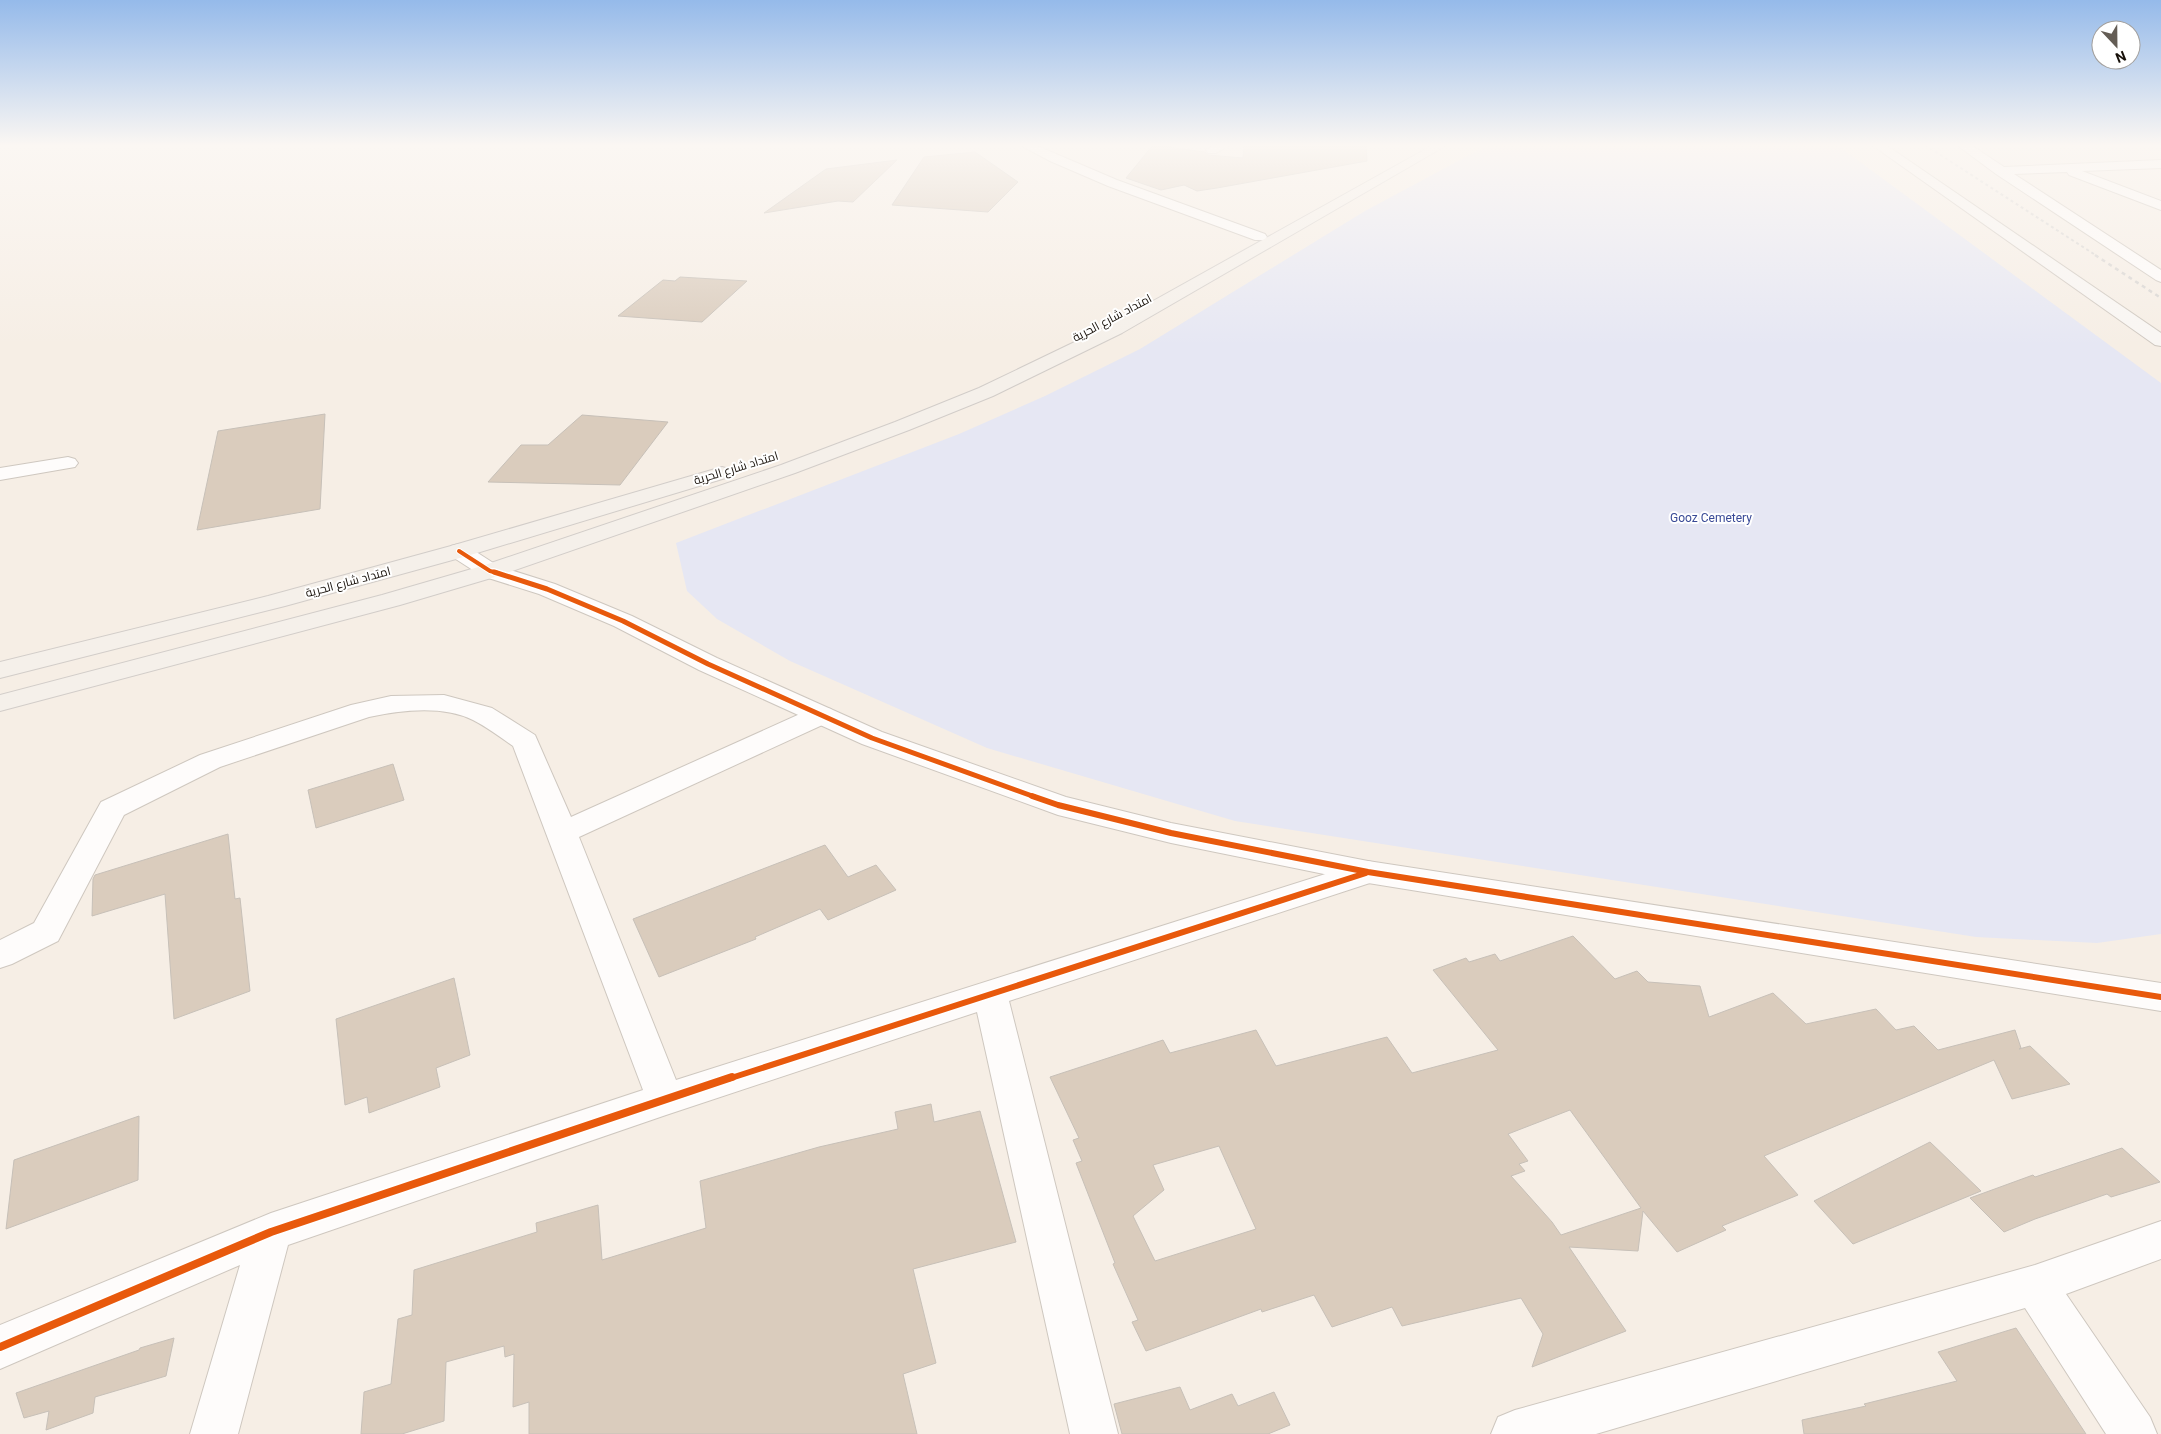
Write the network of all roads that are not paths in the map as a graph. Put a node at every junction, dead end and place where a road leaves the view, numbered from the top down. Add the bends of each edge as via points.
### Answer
1 (1193, 212) edge
2 (1305, 212) edge
3 (1322, 212) edge
4 (1975, 212) edge
5 (1998, 212) edge
6 (2061, 212) edge
7 (1260, 237) junction
8 (2065, 257) dead end
9 (2161, 265) edge
10 (2144, 267) junction
11 (2161, 277) edge
12 (2161, 341) edge
13 (68, 463) dead end
14 (0, 474) edge
15 (459, 551) junction
16 (490, 571) junction
17 (0, 670) edge
18 (0, 703) edge
19 (821, 715) junction
20 (562, 833) junction
21 (1368, 872) junction
22 (0, 955) edge
23 (990, 994) junction
24 (2161, 997) edge
25 (664, 1099) junction
26 (271, 1232) junction
27 (2161, 1240) edge
28 (2035, 1285) junction
29 (0, 1347) edge
30 (214, 1434) edge
31 (1094, 1434) edge
32 (1515, 1434) edge
33 (2133, 1434) edge

1 - 7 street
2 - 7 main road, امتداد شارع الحرية
3 - 16 main road, امتداد شارع الحرية via 1116,329 986,392 788,469
4 - 12 main road
5 - 8 main road
6 - 10 street
7 - 15 main road, امتداد شارع الحرية via 1100,326 932,402 746,466
9 - 10 street
10 - 11 street
13 - 14 street
15 - 16 street
15 - 17 main road, امتداد شارع الحرية
16 - 18 main road, امتداد شارع الحرية
16 - 19 street via 547,589 623,622
19 - 20 street
19 - 21 street via 872,738 1058,805 1171,833
20 - 22 street via 525,741 482,714 444,703 391,704 210,761 112,809 46,932
20 - 25 street
21 - 23 street
21 - 24 street
23 - 25 street
23 - 31 street
25 - 26 street
26 - 29 street
26 - 30 street
27 - 28 street
28 - 32 street
28 - 33 street

